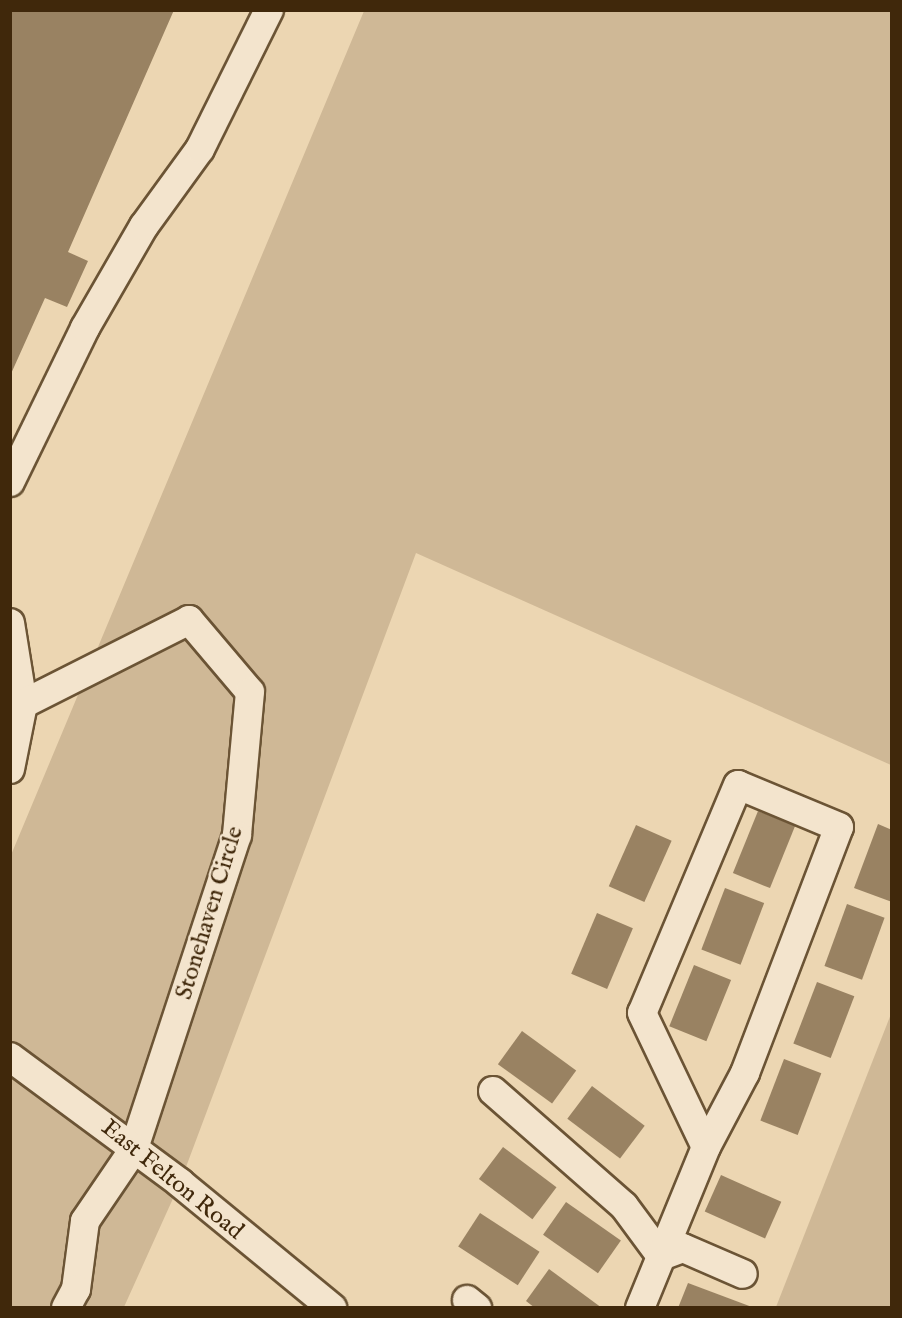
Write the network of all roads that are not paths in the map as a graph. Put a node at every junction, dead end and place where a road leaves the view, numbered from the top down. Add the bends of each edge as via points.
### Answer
1 (269, 10) edge
2 (10, 482) edge
3 (10, 623) edge
4 (23, 704) junction
5 (10, 769) edge
6 (10, 1057) edge
7 (493, 1091) dead end
8 (706, 1147) junction
9 (134, 1149) junction
10 (662, 1256) junction
11 (743, 1274) dead end
12 (66, 1308) edge
13 (332, 1308) edge
14 (640, 1308) edge

1 - 2 street via 200,149 144,226 85,328
3 - 4 street
4 - 5 street
4 - 9 street, Stonehaven Circle via 189,620 250,692 237,835
6 - 9 street, East Felton Road
7 - 10 street via 624,1206
8 - 8 street via 745,1073 839,827 738,786 642,1013
8 - 10 street
9 - 12 street via 85,1221 76,1289
9 - 13 street, East Felton Road
10 - 11 street via 683,1248
10 - 14 street

